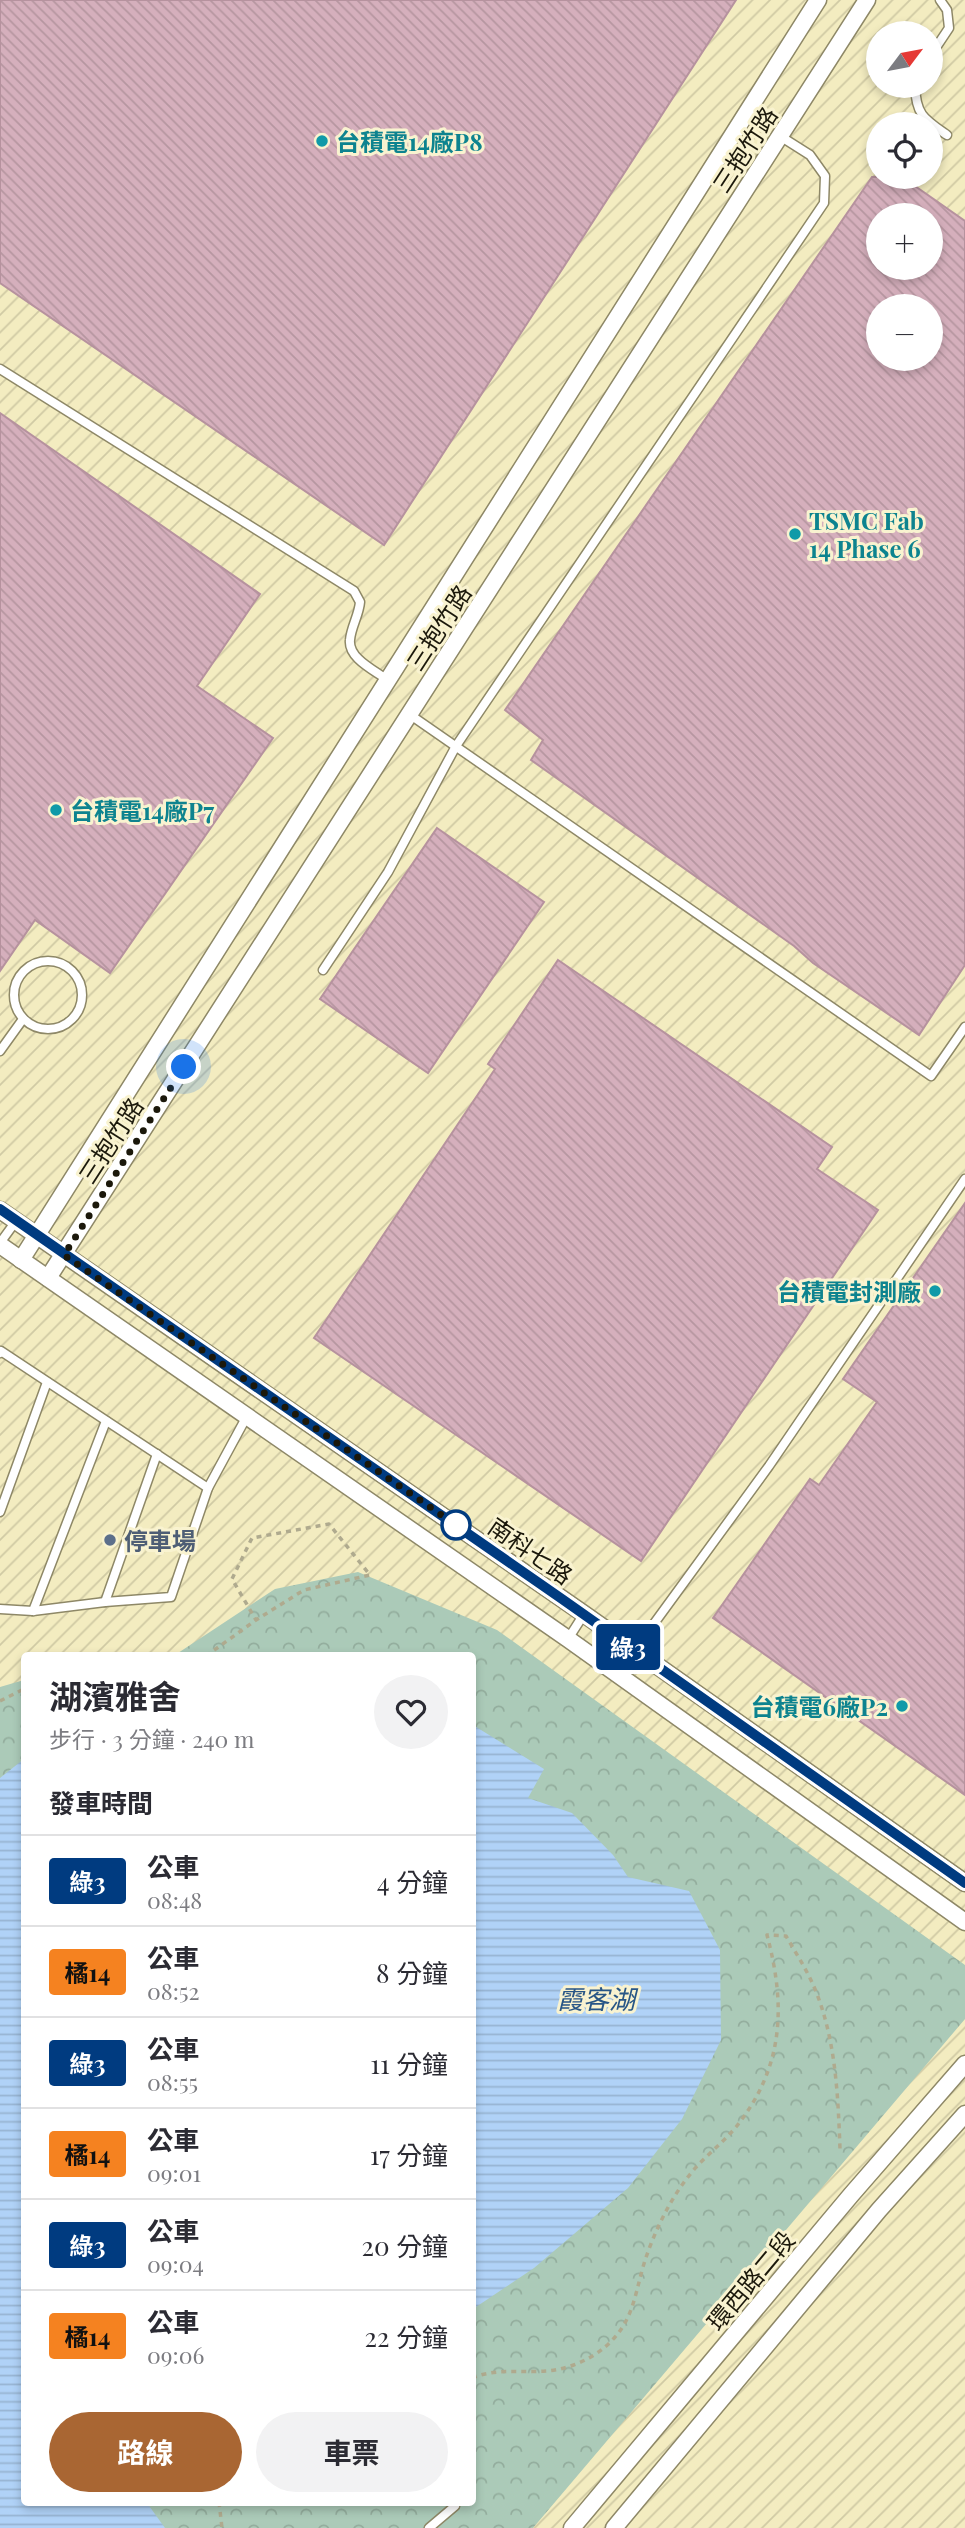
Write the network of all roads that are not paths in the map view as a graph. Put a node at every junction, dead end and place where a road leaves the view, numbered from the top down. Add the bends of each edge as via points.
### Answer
1 (818, 0) edge
2 (867, 0) edge
3 (940, 0) edge
4 (943, 37) edge
5 (916, 98) edge
6 (947, 135) dead end
7 (780, 136) junction
8 (0, 369) edge
9 (386, 679) junction
10 (409, 714) junction
11 (456, 747) junction
12 (323, 970) dead end
13 (23, 1018) junction
14 (965, 1027) edge
15 (0, 1051) edge
16 (965, 1179) edge
17 (0, 1209) edge
18 (16, 1221) junction
19 (37, 1237) junction
20 (0, 1244) edge
21 (64, 1255) junction
22 (21, 1260) junction
23 (48, 1278) junction
24 (0, 1353) edge
25 (47, 1382) junction
26 (247, 1416) junction
27 (106, 1421) junction
28 (157, 1454) junction
29 (208, 1488) junction
30 (0, 1512) edge
31 (105, 1602) junction
32 (0, 1609) edge
33 (33, 1611) junction
34 (583, 1614) junction
35 (568, 1639) junction
36 (634, 1651) junction
37 (965, 1883) edge
38 (965, 1922) edge
39 (965, 2064) edge
40 (965, 2114) edge
41 (455, 2506) dead end
42 (429, 2528) edge
43 (572, 2528) edge
44 (614, 2528) edge

1 - 9 street, 三抱竹路
2 - 7 street, 三抱竹路
3 - 4 lane via 947,10 949,28
5 - 6 lane via 916,106 929,122
7 - 10 street, 三抱竹路
7 - 11 lane via 810,155 825,176 824,203
8 - 9 lane via 354,591 360,602 351,649
9 - 19 street, 三抱竹路
10 - 11 lane
10 - 21 street, 三抱竹路
11 - 12 lane via 388,872
11 - 14 lane via 931,1076
13 - 13 lane via 48,1030 74,1019 83,993 71,968 44,961 27,968 14,992
13 - 15 lane
16 - 36 lane via 769,1466
17 - 18 street, 南科七路
18 - 19 street, 南科七路
18 - 20 lane
19 - 21 street, 南科七路
19 - 22 street, 三抱竹路
20 - 22 street
21 - 23 street, 三抱竹路
21 - 34 street, 南科七路
22 - 23 street
23 - 26 street
24 - 25 lane
25 - 27 lane
25 - 30 lane
26 - 29 lane
26 - 35 street
27 - 28 lane
27 - 33 lane
28 - 29 lane
28 - 31 lane
29 - 31 lane via 171,1597
31 - 33 lane
32 - 33 lane
34 - 35 lane
34 - 36 street, 南科七路
35 - 38 street
36 - 37 street, 南科七路
39 - 43 street, 環西路二段
40 - 44 street via 879,2210
41 - 42 lane

